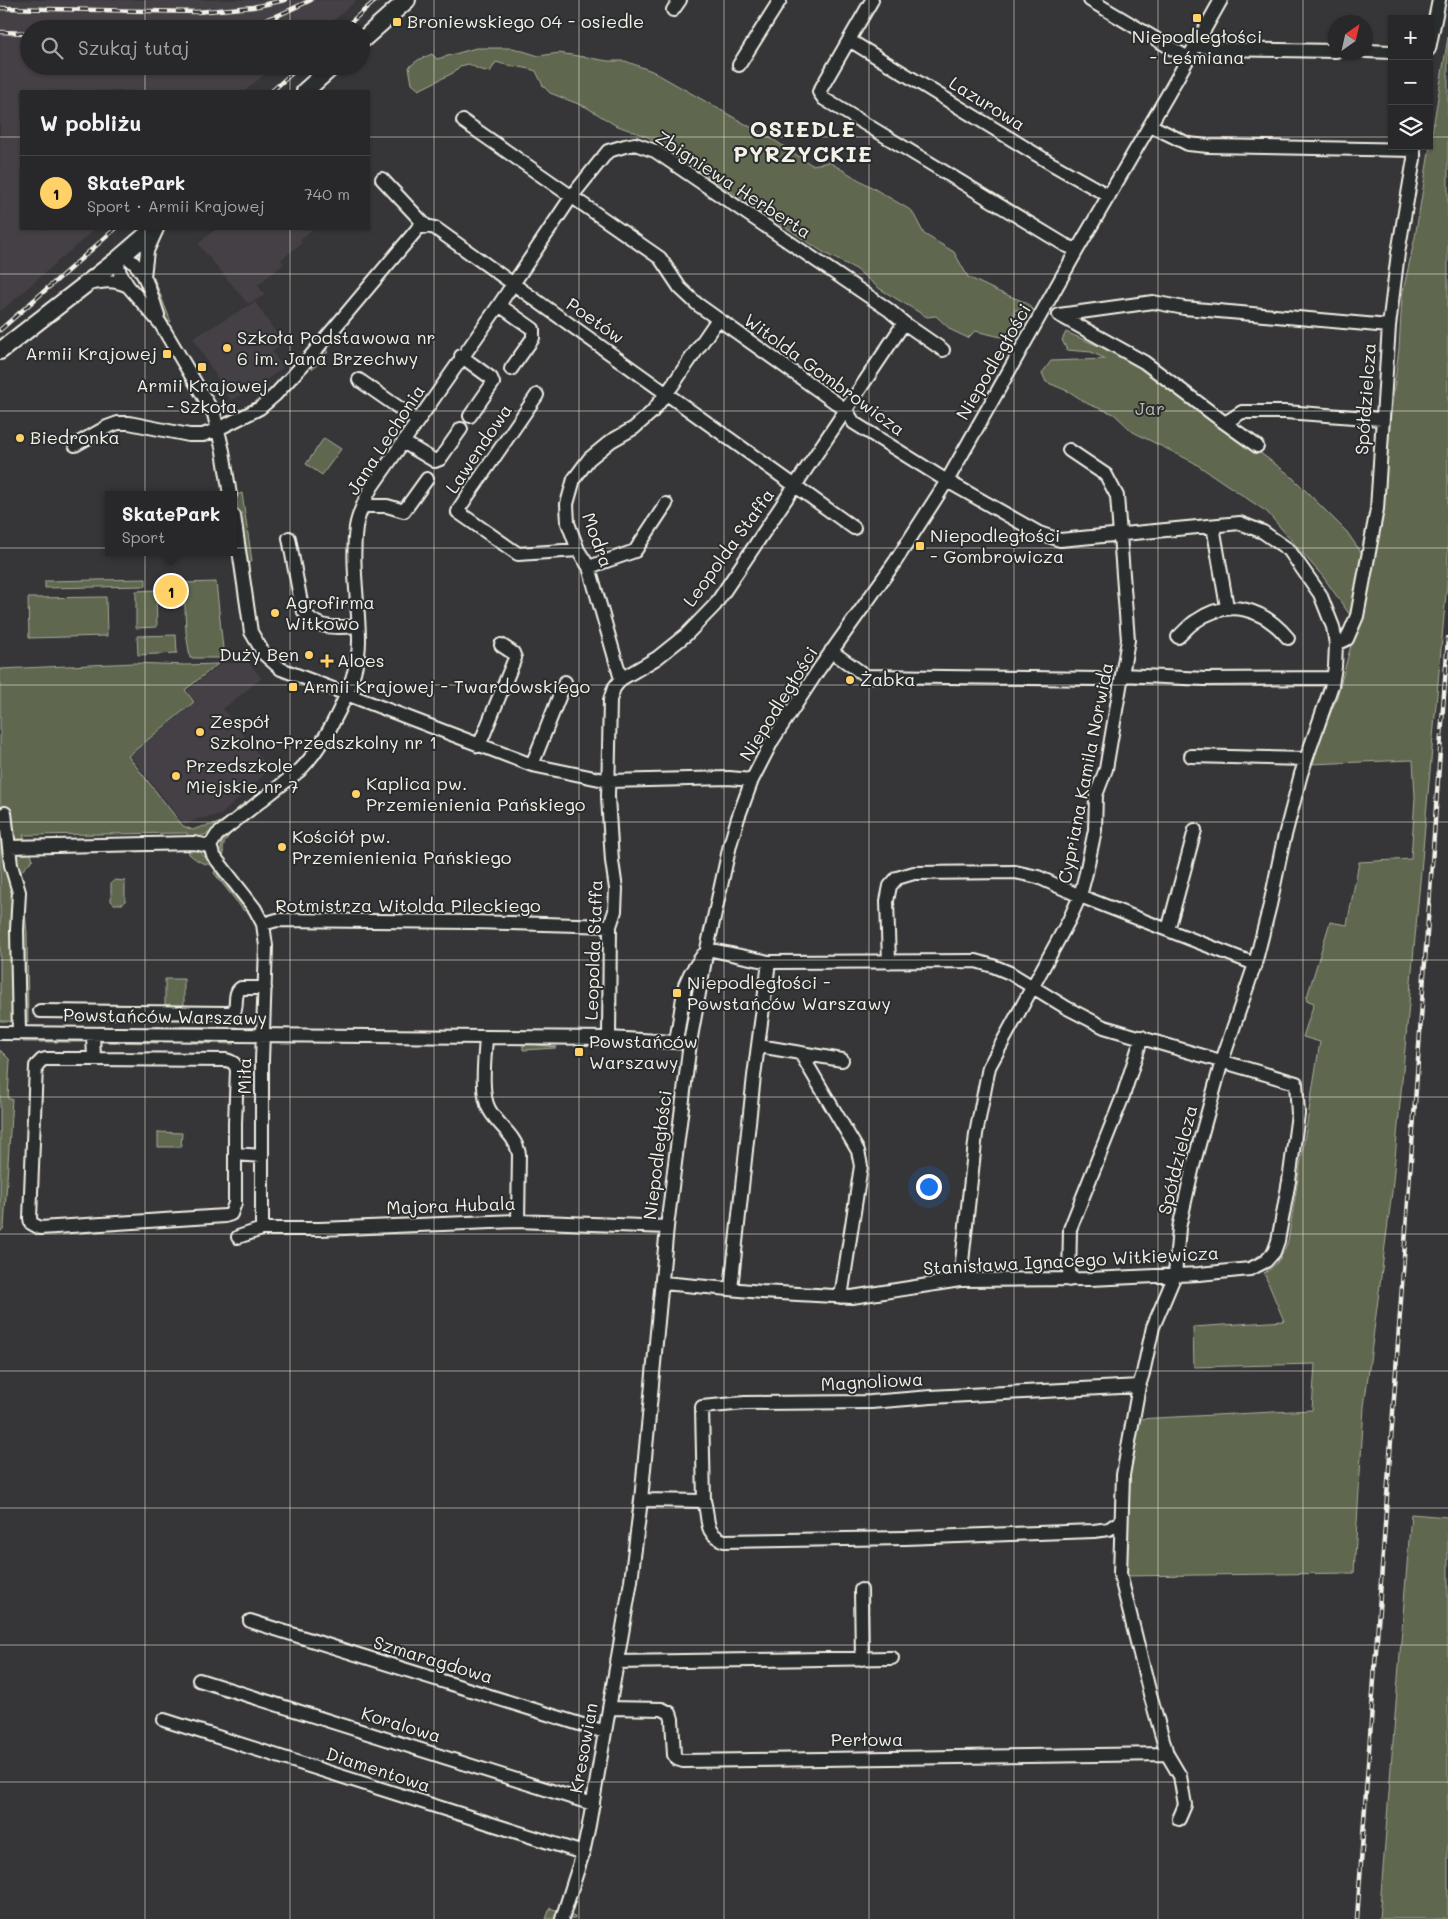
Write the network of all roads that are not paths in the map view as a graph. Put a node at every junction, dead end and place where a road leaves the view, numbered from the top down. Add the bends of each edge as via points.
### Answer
1 (407, 0) edge
2 (780, 0) edge
3 (872, 0) edge
4 (1090, 0) edge
5 (1221, 0) edge
6 (1439, 0) edge
7 (1433, 29) edge
8 (370, 33) edge
9 (849, 40) junction
10 (1196, 44) junction
11 (1328, 51) edge
12 (1373, 51) edge
13 (1388, 52) edge
14 (1188, 58) junction
15 (739, 65) dead end
16 (323, 75) edge
17 (306, 90) edge
18 (463, 121) dead end
19 (1150, 125) junction
20 (1388, 148) edge
21 (1414, 150) edge
22 (382, 179) dead end
23 (572, 196) junction
24 (1109, 196) junction
25 (426, 226) junction
26 (152, 230) edge
27 (157, 230) edge
28 (1077, 250) junction
29 (120, 257) junction
30 (144, 276) junction
31 (85, 285) junction
32 (512, 285) junction
33 (128, 286) junction
34 (499, 305) junction
35 (1041, 315) junction
36 (1059, 315) junction
37 (718, 319) junction
38 (160, 323) junction
39 (904, 323) junction
40 (1389, 326) junction
41 (943, 350) dead end
42 (0, 351) edge
43 (461, 356) junction
44 (511, 368) dead end
45 (360, 380) dead end
46 (666, 393) junction
47 (537, 395) dead end
48 (846, 410) junction
49 (470, 416) dead end
50 (1382, 419) junction
51 (418, 421) junction
52 (1225, 423) junction
53 (218, 429) junction
54 (461, 429) dead end
55 (403, 442) junction
56 (75, 445) dead end
57 (1257, 446) dead end
58 (1069, 450) dead end
59 (427, 478) dead end
60 (947, 481) junction
61 (794, 486) junction
62 (229, 491) edge
63 (666, 504) dead end
64 (363, 506) junction
65 (1213, 526) junction
66 (854, 528) dead end
67 (1119, 535) junction
68 (289, 538) dead end
69 (237, 539) edge
70 (578, 550) junction
71 (589, 567) junction
72 (1227, 607) junction
73 (358, 626) junction
74 (1178, 637) dead end
75 (1288, 638) dead end
76 (1336, 644) junction
77 (501, 645) dead end
78 (831, 651) junction
79 (1122, 675) junction
80 (1333, 678) junction
81 (620, 679) junction
82 (1098, 679) dead end
83 (565, 682) dead end
84 (345, 694) junction
85 (479, 746) junction
86 (1191, 756) dead end
87 (1306, 759) junction
88 (532, 765) junction
89 (752, 780) junction
90 (609, 781) junction
91 (5, 813) dead end
92 (1195, 830) dead end
93 (210, 846) junction
94 (9, 847) junction
95 (1080, 896) junction
96 (263, 924) junction
97 (610, 926) junction
98 (1168, 930) junction
99 (707, 949) junction
100 (769, 962) junction
101 (889, 962) junction
102 (1255, 964) junction
103 (1032, 986) junction
104 (265, 988) junction
105 (40, 1011) dead end
106 (61, 1012) junction
107 (0, 1033) edge
108 (19, 1033) junction
109 (60, 1034) junction
110 (93, 1034) junction
111 (264, 1036) junction
112 (1142, 1037) junction
113 (486, 1038) junction
114 (609, 1038) junction
115 (676, 1042) junction
116 (690, 1043) junction
117 (759, 1046) junction
118 (801, 1054) junction
119 (94, 1059) junction
120 (842, 1060) dead end
121 (1222, 1061) junction
122 (235, 1154) junction
123 (262, 1156) junction
124 (518, 1221) junction
125 (667, 1227) junction
126 (262, 1229) junction
127 (238, 1236) dead end
128 (1175, 1275) junction
129 (960, 1280) junction
130 (1069, 1280) junction
131 (663, 1283) junction
132 (731, 1289) junction
133 (841, 1297) junction
134 (1139, 1386) junction
135 (641, 1500) junction
136 (704, 1501) junction
137 (1121, 1521) junction
138 (631, 1582) joint
139 (861, 1590) dead end
140 (250, 1621) dead end
141 (862, 1658) junction
142 (892, 1658) dead end
143 (616, 1662) junction
144 (199, 1680) dead end
145 (609, 1708) junction
146 (164, 1720) dead end
147 (605, 1732) junction
148 (1167, 1754) junction
149 (593, 1804) junction
150 (1179, 1819) dead end
151 (583, 1853) junction
152 (562, 1919) edge

1 - 8 main road
2 - 15 street
3 - 9 street
4 - 14 street
5 - 10 street, Niepodległości
6 - 7 street
9 - 24 street, Lazurowa
9 - 28 street via 819,92 824,99
10 - 11 street via 1213,49
10 - 14 street, Niepodległości
12 - 13 street
14 - 19 street, Niepodległości
16 - 17 main road
18 - 23 street, Witolda Gombrowicza
19 - 20 street via 1188,144 1208,146
19 - 24 street, Niepodległości
21 - 40 street, Spółdzielcza
22 - 25 street, Poetów
23 - 32 street, Zbigniewa Herberta
23 - 37 street, Witolda Gombrowicza via 660,258 680,288
23 - 39 street, Zbigniewa Herberta via 608,151 635,144 649,148
24 - 28 street, Niepodległości
25 - 32 street, Poetów via 435,228
25 - 53 street via 418,228 275,395 260,408
26 - 29 main road
27 - 30 street via 147,251
28 - 35 street, Niepodległości
29 - 30 street via 138,266
29 - 31 main road
29 - 33 street via 120,273
30 - 38 street
31 - 33 street via 105,280 119,281
31 - 42 main road
32 - 34 street, Jana Lechonia
32 - 46 street, Poetów
33 - 38 street
34 - 43 street, Jana Lechonia
34 - 44 street via 533,329 533,338
35 - 36 street
35 - 60 street, Niepodległości
36 - 40 street via 1153,302 1184,308
36 - 52 street via 1144,362
37 - 46 street
37 - 48 street, Witolda Gombrowicza
38 - 53 street via 214,414
39 - 41 street, Zbigniewa Herberta
39 - 48 street, Leopolda Staffa
40 - 50 street, Spółdzielcza
43 - 49 street via 493,382
43 - 51 street, Jana Lechonia
45 - 51 street
46 - 61 street, Poetów
46 - 70 street, Modra via 634,428 589,459 574,479 567,504 568,523
47 - 70 street, Lawendowa via 458,512 518,554
48 - 60 street, Witolda Gombrowicza via 854,423
48 - 61 street, Leopolda Staffa
50 - 52 street via 1242,412
50 - 76 street, Spółdzielcza via 1377,509 1366,575 1353,628 1347,639
51 - 55 street, Jana Lechonia
52 - 57 street
53 - 56 street via 203,435 189,435 118,423
53 - 62 street
54 - 55 street via 440,459 435,461
55 - 64 street, Jana Lechonia via 371,488
58 - 67 street, Cypriana Kamila Norwida via 1106,475 1117,496
59 - 64 street via 404,511 387,506
60 - 67 street, Witolda Gombrowicza via 1039,533 1060,540
60 - 78 street, Niepodległości via 895,562
61 - 66 street, Leopolda Staffa
61 - 81 street, Leopolda Staffa via 715,605 657,658
63 - 71 street via 635,551
64 - 73 street, Jana Lechonia via 356,526 355,548
65 - 67 street, Witolda Gombrowicza
65 - 72 street
65 - 76 street, Witolda Gombrowicza via 1240,523 1251,526 1289,550 1320,594
67 - 79 street, Cypriana Kamila Norwida via 1128,640
68 - 73 street via 302,608 307,617 321,626
69 - 84 street via 247,614 257,644 281,669
70 - 71 street, Modra
71 - 81 street, Modra
72 - 74 street via 1196,621
72 - 75 street via 1252,611 1267,618
73 - 84 street, Jana Lechonia via 357,657
76 - 80 street, Witolda Gombrowicza
77 - 85 street via 515,658
78 - 82 street via 866,676
78 - 89 street, Niepodległości via 772,740
79 - 80 street via 1205,679
79 - 95 street, Cypriana Kamila Norwida via 1106,769 1096,795 1094,830
80 - 87 street, Spółdzielcza
81 - 90 street, Leopolda Staffa via 610,700
83 - 88 street
84 - 85 street
84 - 93 street, Jana Lechonia via 324,739 309,761 217,835
85 - 88 street
86 - 87 street
87 - 102 street, Spółdzielcza
88 - 90 street
89 - 90 street
89 - 99 street, Niepodległości via 730,845
90 - 97 street, Leopolda Staffa via 616,889 615,911
91 - 94 street
92 - 98 street
93 - 94 street via 194,843
93 - 96 street, Rotmistrza Witolda Pileckiego via 217,860 256,909
94 - 108 street via 10,865 19,892
95 - 98 street
95 - 101 street via 1038,877 1015,872 914,874 897,878 890,886 887,901
95 - 103 street, Cypriana Kamila Norwida
96 - 97 street, Rotmistrza Witolda Pileckiego via 277,920
96 - 104 street, Miła
97 - 114 street, Leopolda Staffa
98 - 102 street
99 - 100 street
99 - 115 street via 685,985
99 - 116 street, Niepodległości
100 - 101 street
100 - 117 street
101 - 103 street via 976,961
102 - 121 street, Spółdzielcza
103 - 112 street via 1104,1027
103 - 129 street, Cypriana Kamila Norwida via 989,1067 976,1134
104 - 106 street via 238,990 234,1012 228,1013
104 - 111 street, Miła
105 - 106 street
106 - 109 street
107 - 108 street, Powstańców Warszawy
108 - 109 street, Powstańców Warszawy
109 - 110 street, Powstańców Warszawy
110 - 111 street, Powstańców Warszawy
110 - 119 street
111 - 113 street, Powstańców Warszawy
111 - 123 street, Miła
112 - 121 street
112 - 130 street via 1124,1096 1070,1229
113 - 114 street, Powstańców Warszawy
113 - 124 street via 484,1094 488,1108 512,1136 519,1154
114 - 115 street, Powstańców Warszawy
115 - 116 street, Powstańców Warszawy
116 - 125 street, Niepodległości
117 - 118 street
117 - 132 street
118 - 120 street
118 - 133 street via 858,1151 861,1166
119 - 122 street via 232,1062 238,1070
119 - 122 street via 46,1059 36,1066 30,1218 34,1226 136,1223 231,1214 235,1203
121 - 128 street, Spółdzielcza via 1181,1219
121 - 128 street, Stanisława Ignacego Witkiewicza via 1296,1083 1298,1114 1282,1222 1274,1252 1266,1261 1250,1269
122 - 123 street
123 - 126 street, Miła
124 - 125 street, Majora Hubala
124 - 126 street, Majora Hubala
125 - 131 street, Niepodległości
126 - 127 street, Majora Hubala
128 - 130 street, Stanisława Ignacego Witkiewicza
128 - 134 street, Spółdzielcza via 1153,1328
129 - 130 street, Stanisława Ignacego Witkiewicza
129 - 133 street, Stanisława Ignacego Witkiewicza
131 - 132 street, Stanisława Ignacego Witkiewicza
131 - 135 street, Niepodległości
132 - 133 street, Stanisława Ignacego Witkiewicza
134 - 136 street, Magnoliowa via 871,1402 702,1406
134 - 137 street, Spółdzielcza via 1123,1475
135 - 136 street
135 - 138 street, Niepodległości
136 - 137 street, Magnoliowa via 709,1530 724,1541 1094,1531 1109,1529
137 - 148 street, Spółdzielcza via 1120,1574
138 - 143 street, Kresowian
139 - 141 street
140 - 147 street, Szmaragdowa
141 - 142 street
141 - 143 street
143 - 145 street, Kresowian
144 - 149 street, Koralowa
145 - 147 street, Kresowian
145 - 148 street, Perłowa via 670,1712 674,1755 683,1761
146 - 151 street, Diamentowa
147 - 149 street, Kresowian
148 - 150 street, Spółdzielcza via 1180,1776 1184,1805
149 - 151 street, Kresowian
151 - 152 street, Kresowian

